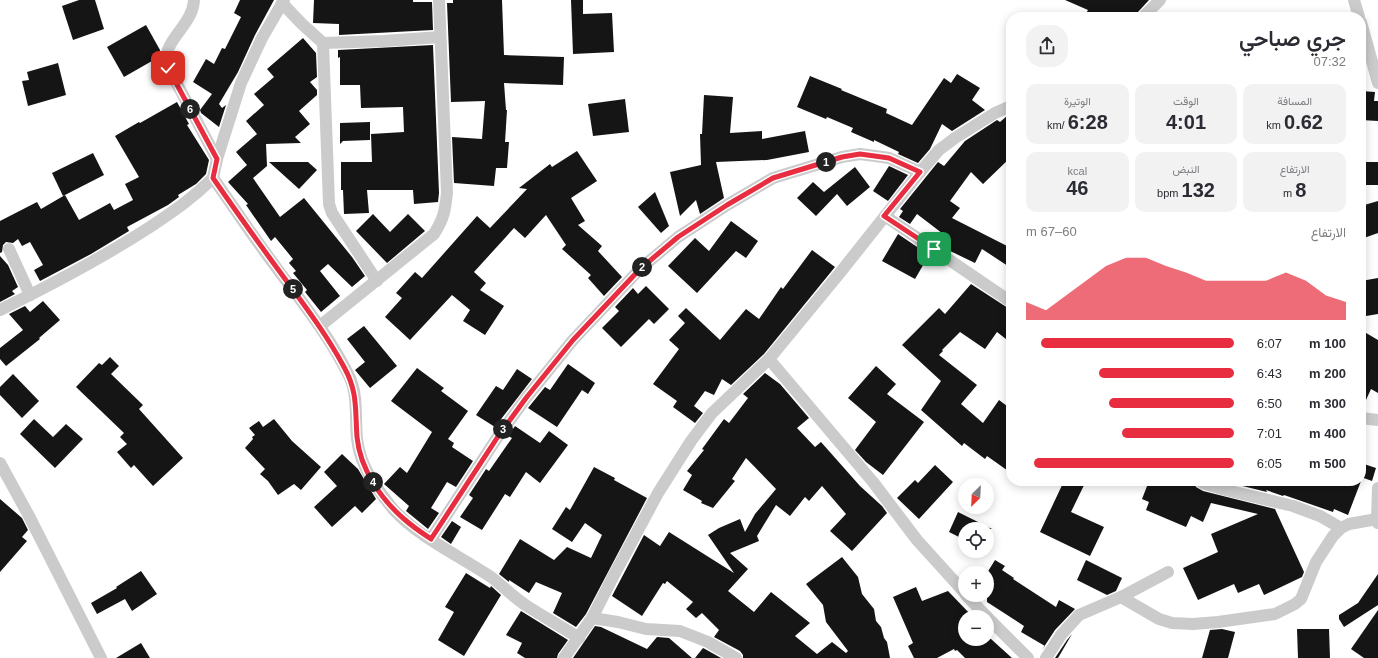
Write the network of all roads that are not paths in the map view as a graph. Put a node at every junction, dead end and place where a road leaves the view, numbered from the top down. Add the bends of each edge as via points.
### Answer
1 (194, 0) edge
2 (438, 0) edge
3 (1160, 0) edge
4 (1354, 0) edge
5 (283, 1) edge
6 (1148, 12) edge
7 (1358, 12) edge
8 (440, 37) junction
9 (1366, 40) edge
10 (323, 43) junction
11 (1378, 83) edge
12 (1006, 108) edge
13 (217, 159) junction
14 (920, 172) junction
15 (213, 178) junction
16 (884, 216) junction
17 (9, 249) dead end
18 (377, 281) junction
19 (30, 295) junction
20 (1006, 299) edge
21 (0, 310) edge
22 (320, 326) junction
23 (769, 359) junction
24 (1366, 419) edge
25 (1378, 420) edge
26 (0, 463) edge
27 (1212, 486) edge
28 (1378, 488) edge
29 (1377, 521) edge
30 (1342, 528) junction
31 (431, 539) junction
32 (1168, 572) dead end
33 (958, 585) edge
34 (1120, 597) junction
35 (973, 602) edge
36 (981, 610) edge
37 (592, 618) junction
38 (994, 624) edge
39 (580, 638) junction
40 (101, 658) edge
41 (564, 658) edge
42 (736, 658) edge
43 (1028, 658) edge
44 (1046, 658) edge

1 - 13 street via 191,15 166,53 166,63
2 - 8 street
3 - 6 street
4 - 7 street
5 - 10 street via 302,24
5 - 13 street via 241,83
8 - 10 street
8 - 18 street via 448,193 445,213 434,234
9 - 11 street
10 - 18 street via 329,204 332,213
12 - 14 street via 955,138 939,150
13 - 15 street
14 - 16 street
14 - 31 street via 889,158 860,154 842,157 773,178 678,237 640,269 573,340 497,438
15 - 19 street via 186,202 127,242
15 - 22 street
16 - 20 street
16 - 23 street
17 - 19 street
18 - 22 street
19 - 21 street
22 - 31 street via 354,390 357,439 360,456 367,471 394,509
23 - 33 street via 874,482 917,540
23 - 37 street via 712,413 687,447 658,493
24 - 25 street
26 - 40 street
27 - 30 street via 1293,506
28 - 29 street
29 - 30 street via 1348,524
30 - 34 street via 1333,536 1316,562 1301,599 1275,614 1218,622 1172,623 1159,619
31 - 39 street via 492,578 527,606
32 - 34 street
34 - 44 street via 1079,615 1061,635
35 - 36 street
37 - 39 street
37 - 42 street via 646,630 680,631 708,642
38 - 43 street
39 - 41 street

